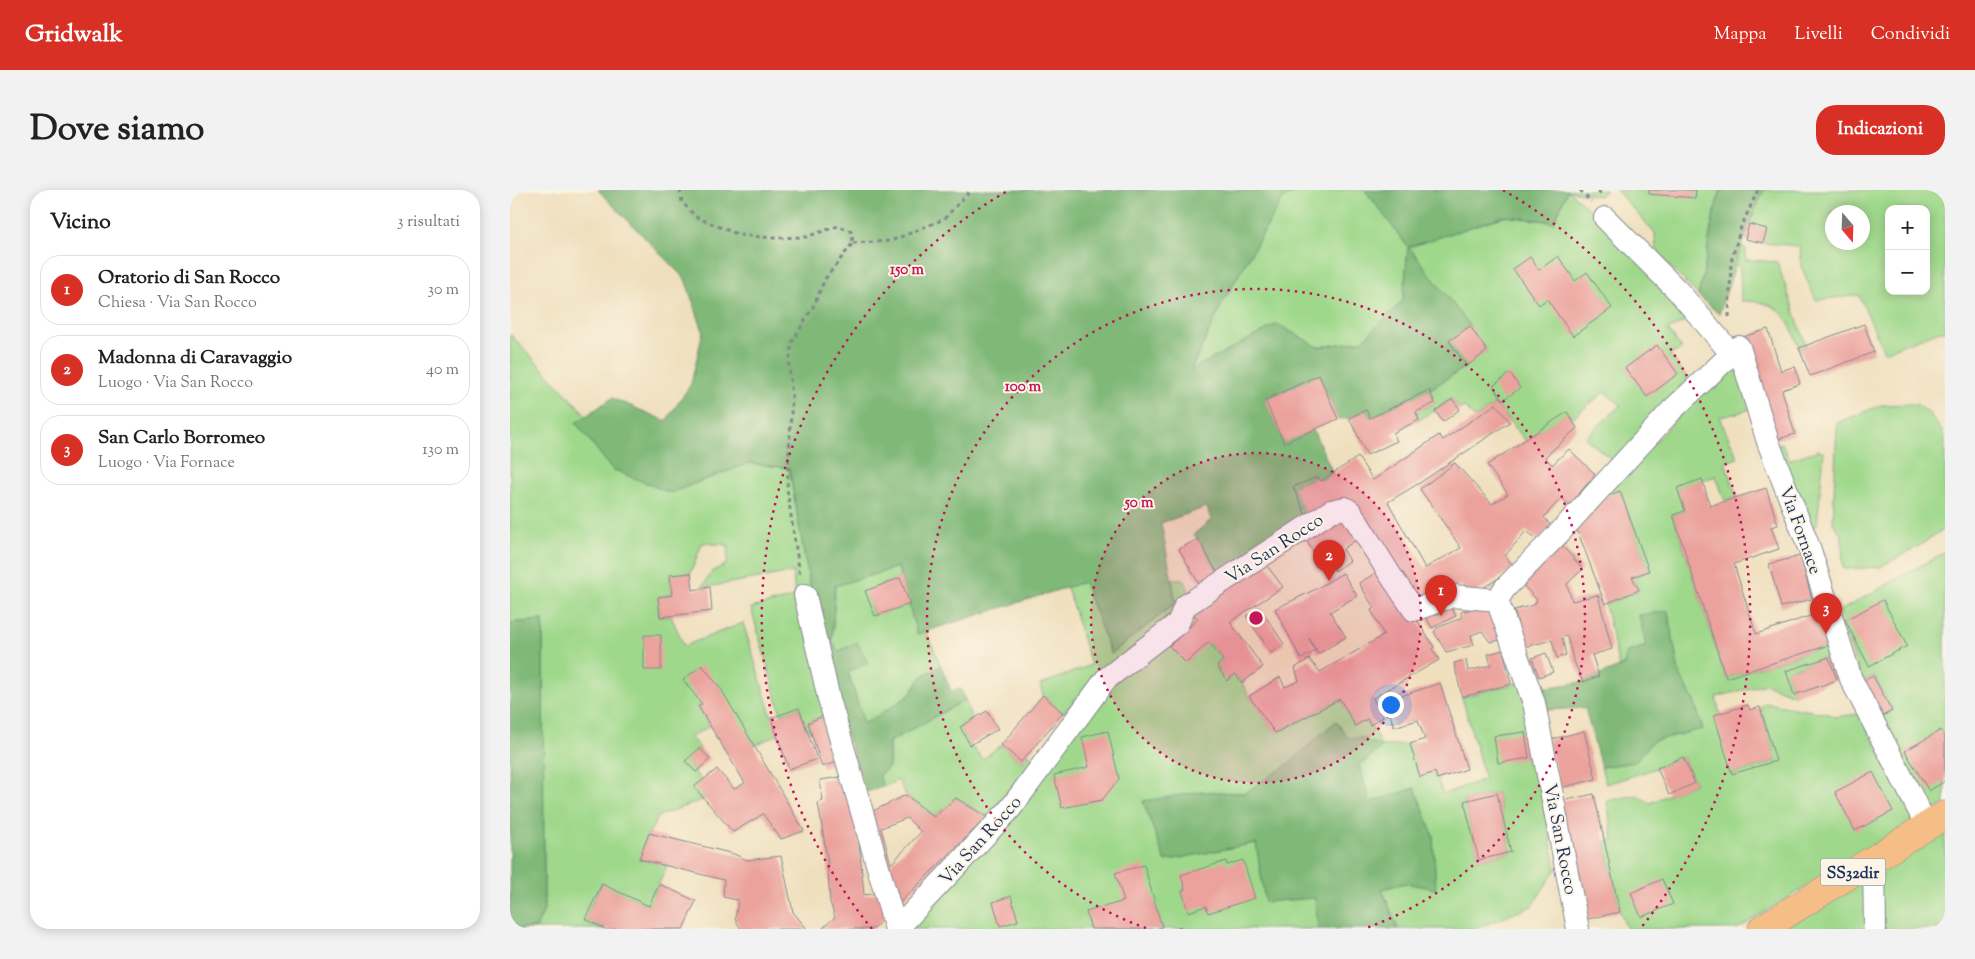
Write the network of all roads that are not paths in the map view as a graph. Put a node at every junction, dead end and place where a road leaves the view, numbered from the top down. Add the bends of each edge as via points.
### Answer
1 (1604, 218) dead end
2 (1731, 352) junction
3 (805, 595) road end
4 (1497, 600) junction
5 (1936, 820) edge
6 (1874, 859) junction
7 (897, 929) edge
8 (1578, 929) edge
9 (1762, 929) edge
10 (1876, 929) edge

1 - 2 street, Via Fornace via 1678,291
2 - 4 street via 1672,410
2 - 5 street, Via Fornace via 1739,347 1768,442 1810,550 1851,680
3 - 7 street, Via San Rocco via 829,699
4 - 7 street, Via San Rocco via 1452,596 1414,610 1351,512 1345,508 1332,511 1185,606 1178,623 1106,679 1010,809
4 - 8 street, Via San Rocco via 1534,703
5 - 6 main road, SS32dir
6 - 9 main road, SS32dir
6 - 10 street

